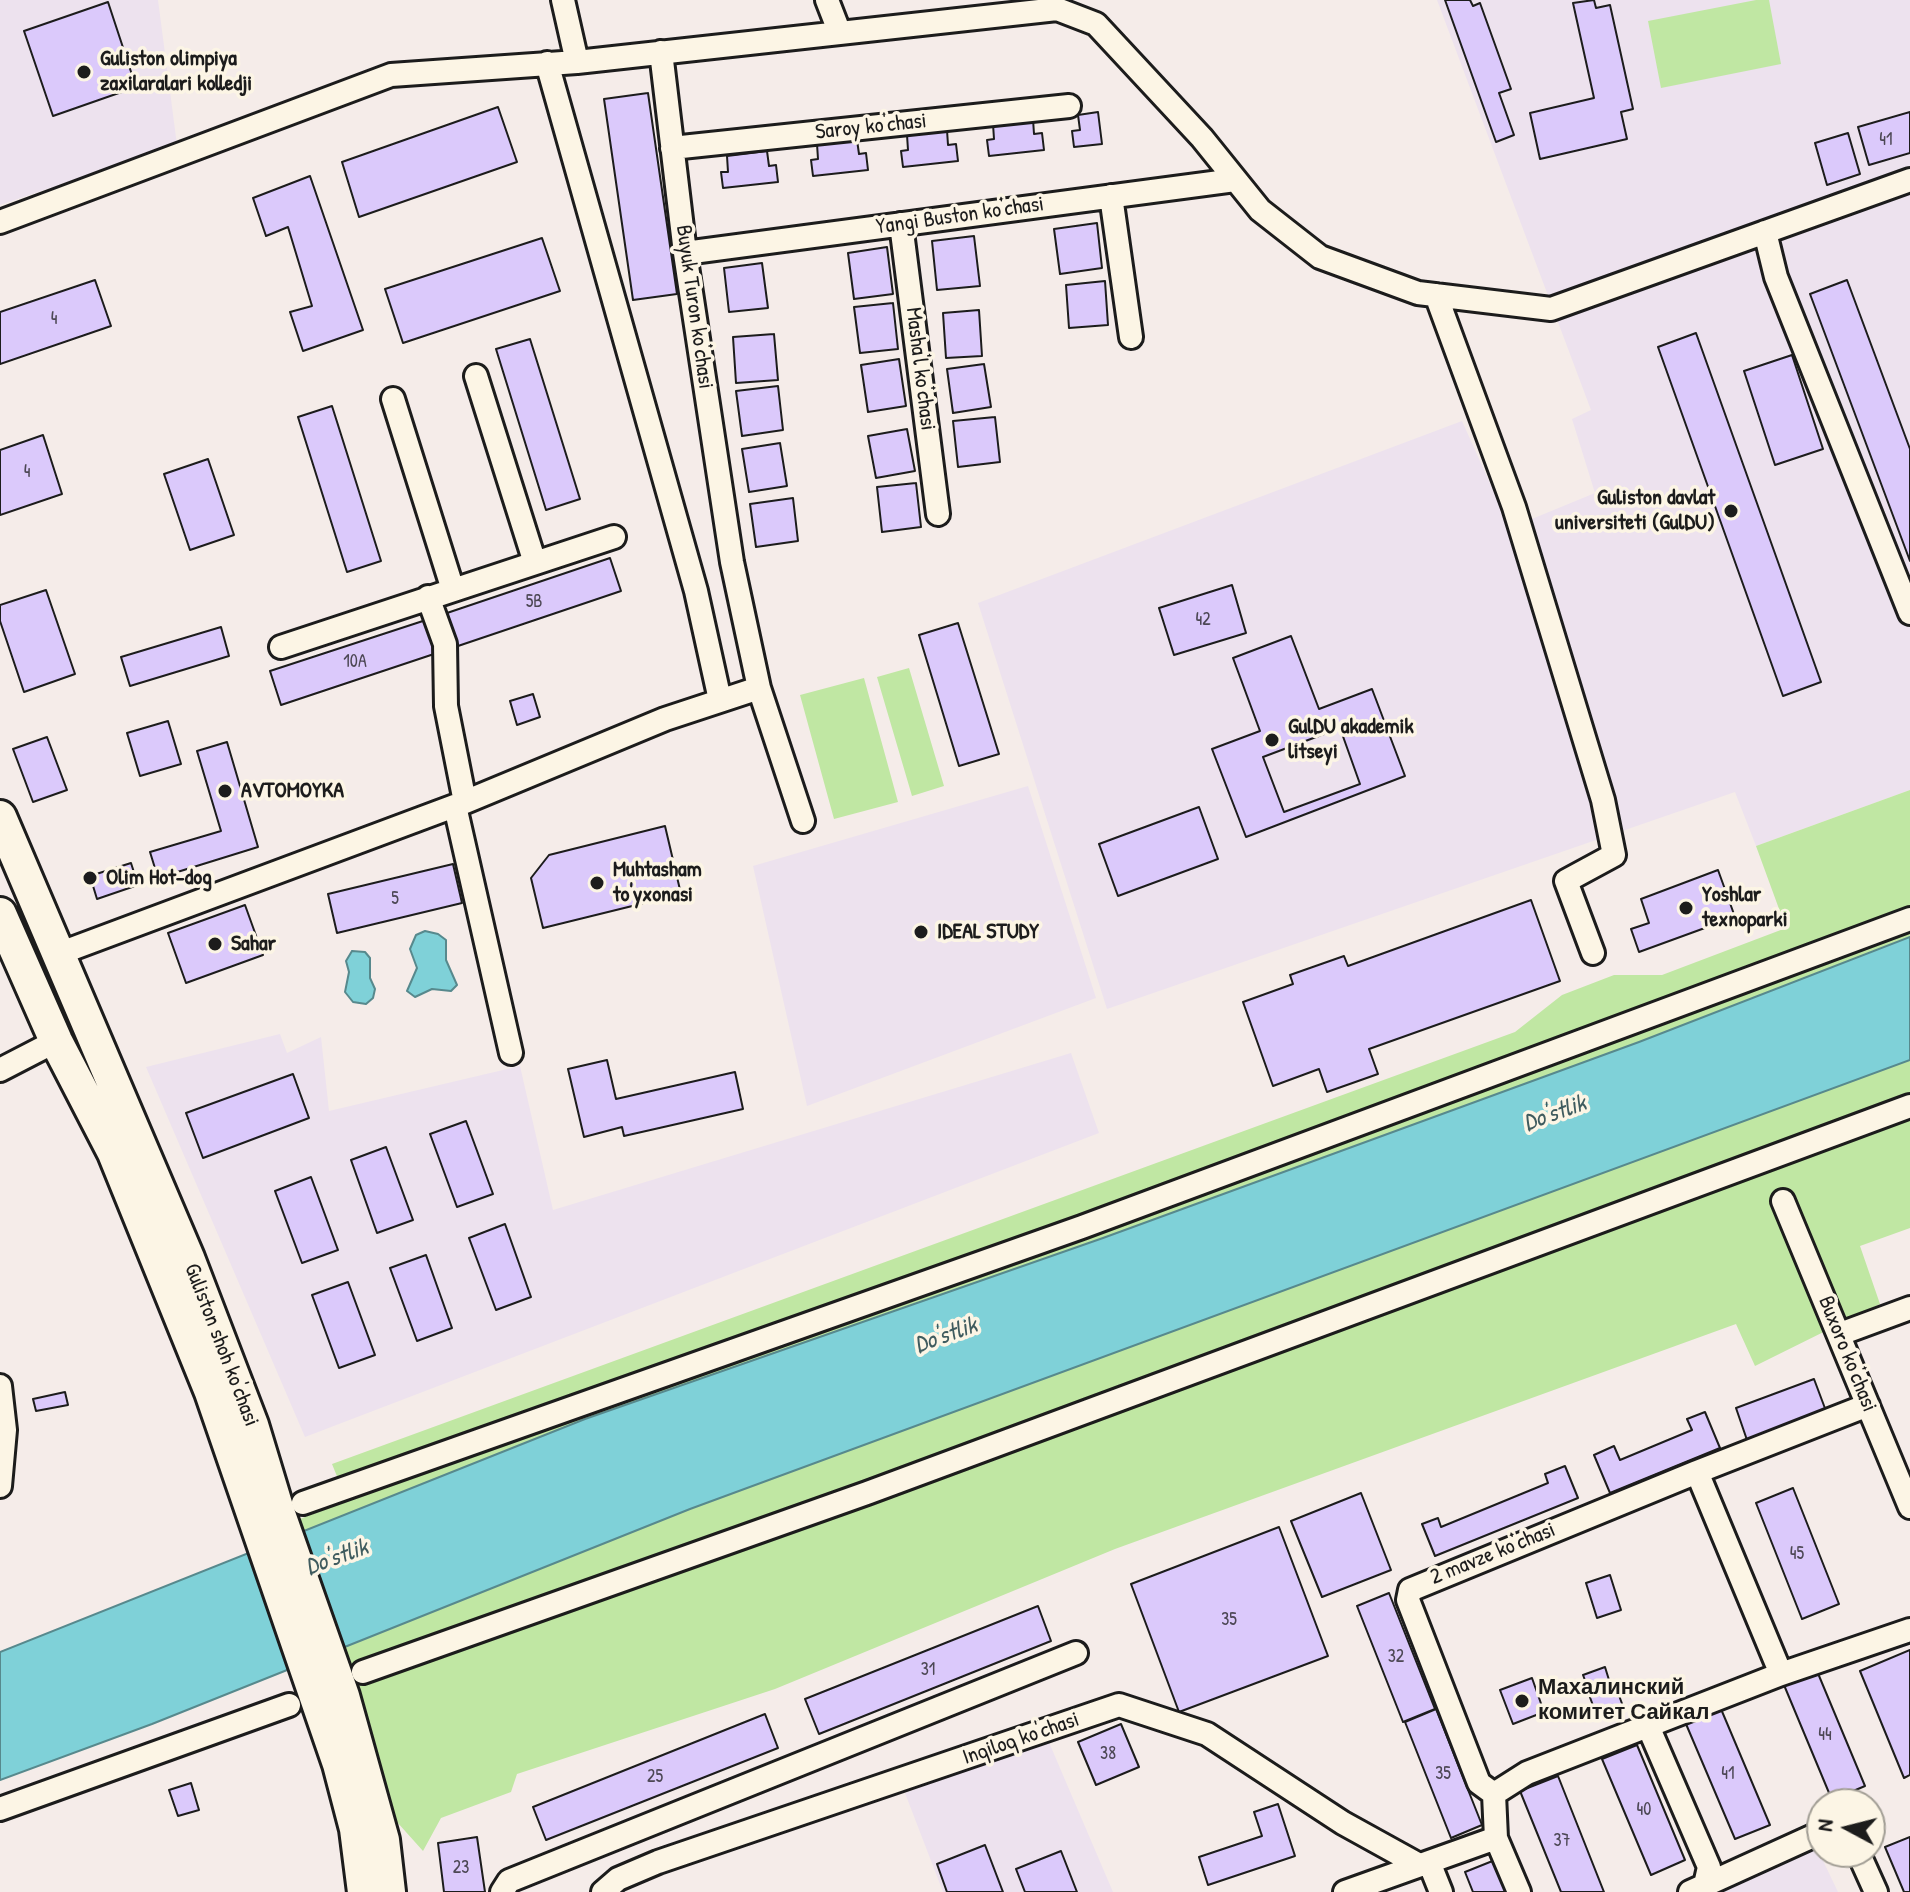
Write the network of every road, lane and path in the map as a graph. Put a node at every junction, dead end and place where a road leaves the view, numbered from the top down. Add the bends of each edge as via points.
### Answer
1 (563, 0) edge
2 (827, 0) edge
3 (839, 31) junction
4 (661, 52) junction
5 (577, 62) junction
6 (547, 63) junction
7 (1069, 106) dead end
8 (672, 148) junction
9 (1235, 180) junction
10 (1910, 180) edge
11 (1111, 196) junction
12 (0, 222) edge
13 (901, 224) junction
14 (1765, 232) junction
15 (685, 253) junction
16 (1436, 295) junction
17 (1131, 337) dead end
18 (476, 376) dead end
19 (393, 399) dead end
20 (938, 514) dead end
21 (614, 537) dead end
22 (535, 563) junction
23 (453, 590) junction
24 (428, 597) junction
25 (1910, 613) edge
26 (281, 647) dead end
27 (759, 688) junction
28 (720, 700) junction
29 (460, 804) junction
30 (0, 817) edge
31 (803, 821) dead end
32 (0, 914) edge
33 (1910, 919) edge
34 (1593, 953) dead end
35 (58, 954) junction
36 (56, 1041) junction
37 (511, 1053) dead end
38 (0, 1070) edge
39 (1910, 1106) edge
40 (1783, 1201) dead end
41 (1910, 1308) edge
42 (1840, 1334) junction
43 (0, 1386) edge
44 (1868, 1405) junction
45 (1697, 1472) junction
46 (0, 1486) edge
47 (1910, 1507) edge
48 (279, 1511) junction
49 (1910, 1630) edge
50 (1076, 1653) dead end
51 (1781, 1674) junction
52 (328, 1694) junction
53 (1648, 1726) junction
54 (1494, 1794) junction
55 (0, 1809) edge
56 (1496, 1838) junction
57 (1806, 1839) edge
58 (1424, 1863) junction
59 (1865, 1868) edge
60 (1697, 1888) edge
61 (364, 1892) edge
62 (389, 1892) edge
63 (502, 1892) edge
64 (603, 1892) edge
65 (1345, 1892) edge
66 (1441, 1892) edge
67 (1519, 1892) edge
68 (1876, 1892) edge

1 - 5 street
2 - 3 street
3 - 4 street
3 - 9 street via 1057,9 1096,24
4 - 5 street
4 - 8 street, Buyuk Turon ko'chasi
5 - 6 street
6 - 12 street via 391,75
6 - 28 street via 696,591
7 - 8 street, Saroy ko'chasi
8 - 15 street, Buyuk Turon ko'chasi
9 - 11 street, Yangi Buston ko'chasi
9 - 16 street via 1260,210 1320,257 1362,275
10 - 14 street
11 - 13 street, Yangi Buston ko'chasi
11 - 17 street
13 - 15 street, Yangi Buston ko'chasi
13 - 20 street, Masha'l ko'chasi
14 - 16 street via 1551,309
14 - 25 street via 1776,277
15 - 27 street, Buyuk Turon ko'chasi via 732,562
16 - 34 street via 1514,507 1603,800 1614,855 1566,881
18 - 22 street
19 - 23 street
21 - 22 street
22 - 23 street
23 - 24 street
24 - 26 street
24 - 29 street via 445,644 446,706
27 - 28 street
27 - 31 street, Buyuk Turon ko'chasi
28 - 29 street
29 - 35 street
29 - 37 street
30 - 35 main road, Guliston shoh ko'chasi
32 - 36 main road, Guliston shoh ko'chasi
33 - 48 street via 1082,1227
35 - 48 main road, Guliston shoh ko'chasi via 188,1258
36 - 38 street
36 - 48 main road, Guliston shoh ko'chasi via 114,1153 211,1392
39 - 52 street
40 - 42 street, Buxoro ko'chasi
41 - 42 street
42 - 44 street, Buxoro ko'chasi
43 - 46 street via 5,1430
44 - 45 street
44 - 47 street, Buxoro ko'chasi
45 - 51 street
45 - 54 street, 2 mavze ko'chasi via 1410,1590 1408,1600 1479,1783
48 - 52 main road, Guliston shoh ko'chasi
49 - 51 street
50 - 63 street via 509,1881
51 - 53 street
52 - 55 street
52 - 61 main road, Guliston shoh ko'chasi
52 - 62 main road, Guliston shoh ko'chasi via 383,1840
53 - 54 street via 1527,1773
53 - 60 street via 1709,1867
54 - 56 street
56 - 58 street
56 - 67 street
57 - 60 street
58 - 64 street, Inqiloq ko'chasi via 1331,1815 1207,1734 1119,1705 658,1862 618,1879
58 - 65 street
58 - 66 street
59 - 68 street

